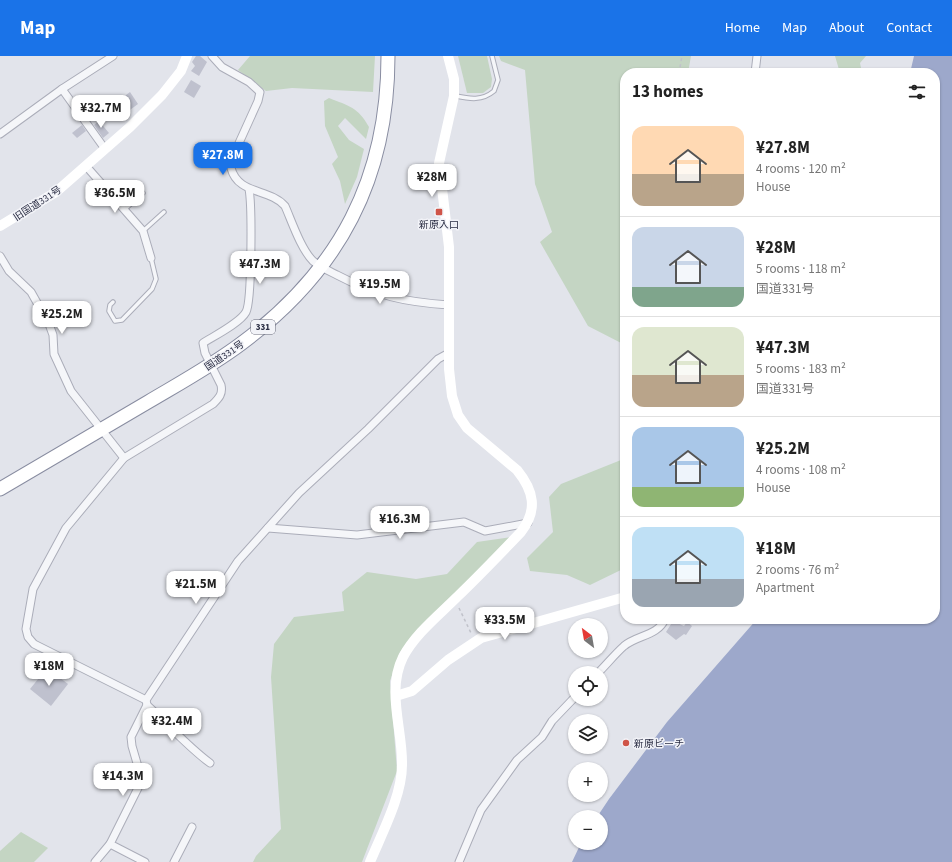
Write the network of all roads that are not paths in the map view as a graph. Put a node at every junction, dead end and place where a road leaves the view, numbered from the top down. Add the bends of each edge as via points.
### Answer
1 (112, 56) edge
2 (187, 56) edge
3 (212, 56) edge
4 (388, 56) edge
5 (448, 56) edge
6 (492, 56) edge
7 (757, 56) edge
8 (756, 68) edge
9 (62, 89) junction
10 (454, 96) junction
11 (0, 133) edge
12 (105, 149) junction
13 (86, 166) junction
14 (249, 189) junction
15 (142, 194) dead end
16 (124, 210) junction
17 (164, 212) dead end
18 (0, 226) edge
19 (143, 231) junction
20 (0, 256) edge
21 (151, 258) joint
22 (321, 267) junction
23 (113, 302) dead end
24 (449, 305) junction
25 (449, 353) junction
26 (212, 364) junction
27 (102, 429) junction
28 (124, 458) junction
29 (0, 489) edge
30 (528, 523) junction
31 (268, 528) junction
32 (620, 598) edge
33 (663, 624) edge
34 (605, 666) edge
35 (396, 696) junction
36 (147, 702) junction
37 (568, 704) edge
38 (210, 763) dead end
39 (192, 827) dead end
40 (110, 844) junction
41 (95, 862) edge
42 (145, 862) edge
43 (174, 862) edge
44 (370, 862) edge
45 (459, 862) edge

1 - 9 street
2 - 12 street, 旧国道331号 via 181,71 162,95
3 - 14 street via 222,67 249,82 260,92 231,168 237,181
4 - 22 highway, 国道331号 / 331 via 386,103 376,160 363,196 348,226
5 - 10 street via 454,79
6 - 10 lane via 498,80 494,91 481,98
7 - 8 street
9 - 11 street
9 - 12 street
10 - 24 street via 439,163 449,247
12 - 13 street, 旧国道331号
13 - 16 street
13 - 18 street, 旧国道331号 via 56,192
14 - 22 street via 279,200 285,206 312,258
14 - 26 street via 250,284 246,312 203,343 205,353
15 - 16 lane
16 - 19 street
17 - 19 lane
19 - 21 street
20 - 27 street via 9,271 32,292 49,324 53,335 54,354 66,383 75,398
21 - 23 lane via 156,279 152,289 122,320 115,320 109,311
22 - 24 street via 382,295 418,303
22 - 26 highway, 国道331号 / 331 via 278,314
24 - 25 street
25 - 30 street via 452,396 458,415 473,434 517,470 527,483 532,503
25 - 31 street via 438,359 299,493
26 - 27 highway, 国道331号 / 331
26 - 28 street via 222,390 217,400
27 - 28 street
27 - 29 highway, 国道331号 / 331
28 - 36 street via 66,528 33,589 26,629 34,644
30 - 31 street via 485,531 464,522 357,535
30 - 35 street via 511,544 412,644 399,669
31 - 36 street via 223,581
32 - 35 street via 493,633 475,641 448,660 412,691
33 - 34 street via 625,645
35 - 44 street via 402,754 400,786
36 - 38 street via 195,752
36 - 40 street via 131,737 139,770 138,788
37 - 45 street via 552,721 542,737 517,760 481,810
39 - 43 street
40 - 41 street
40 - 42 street

